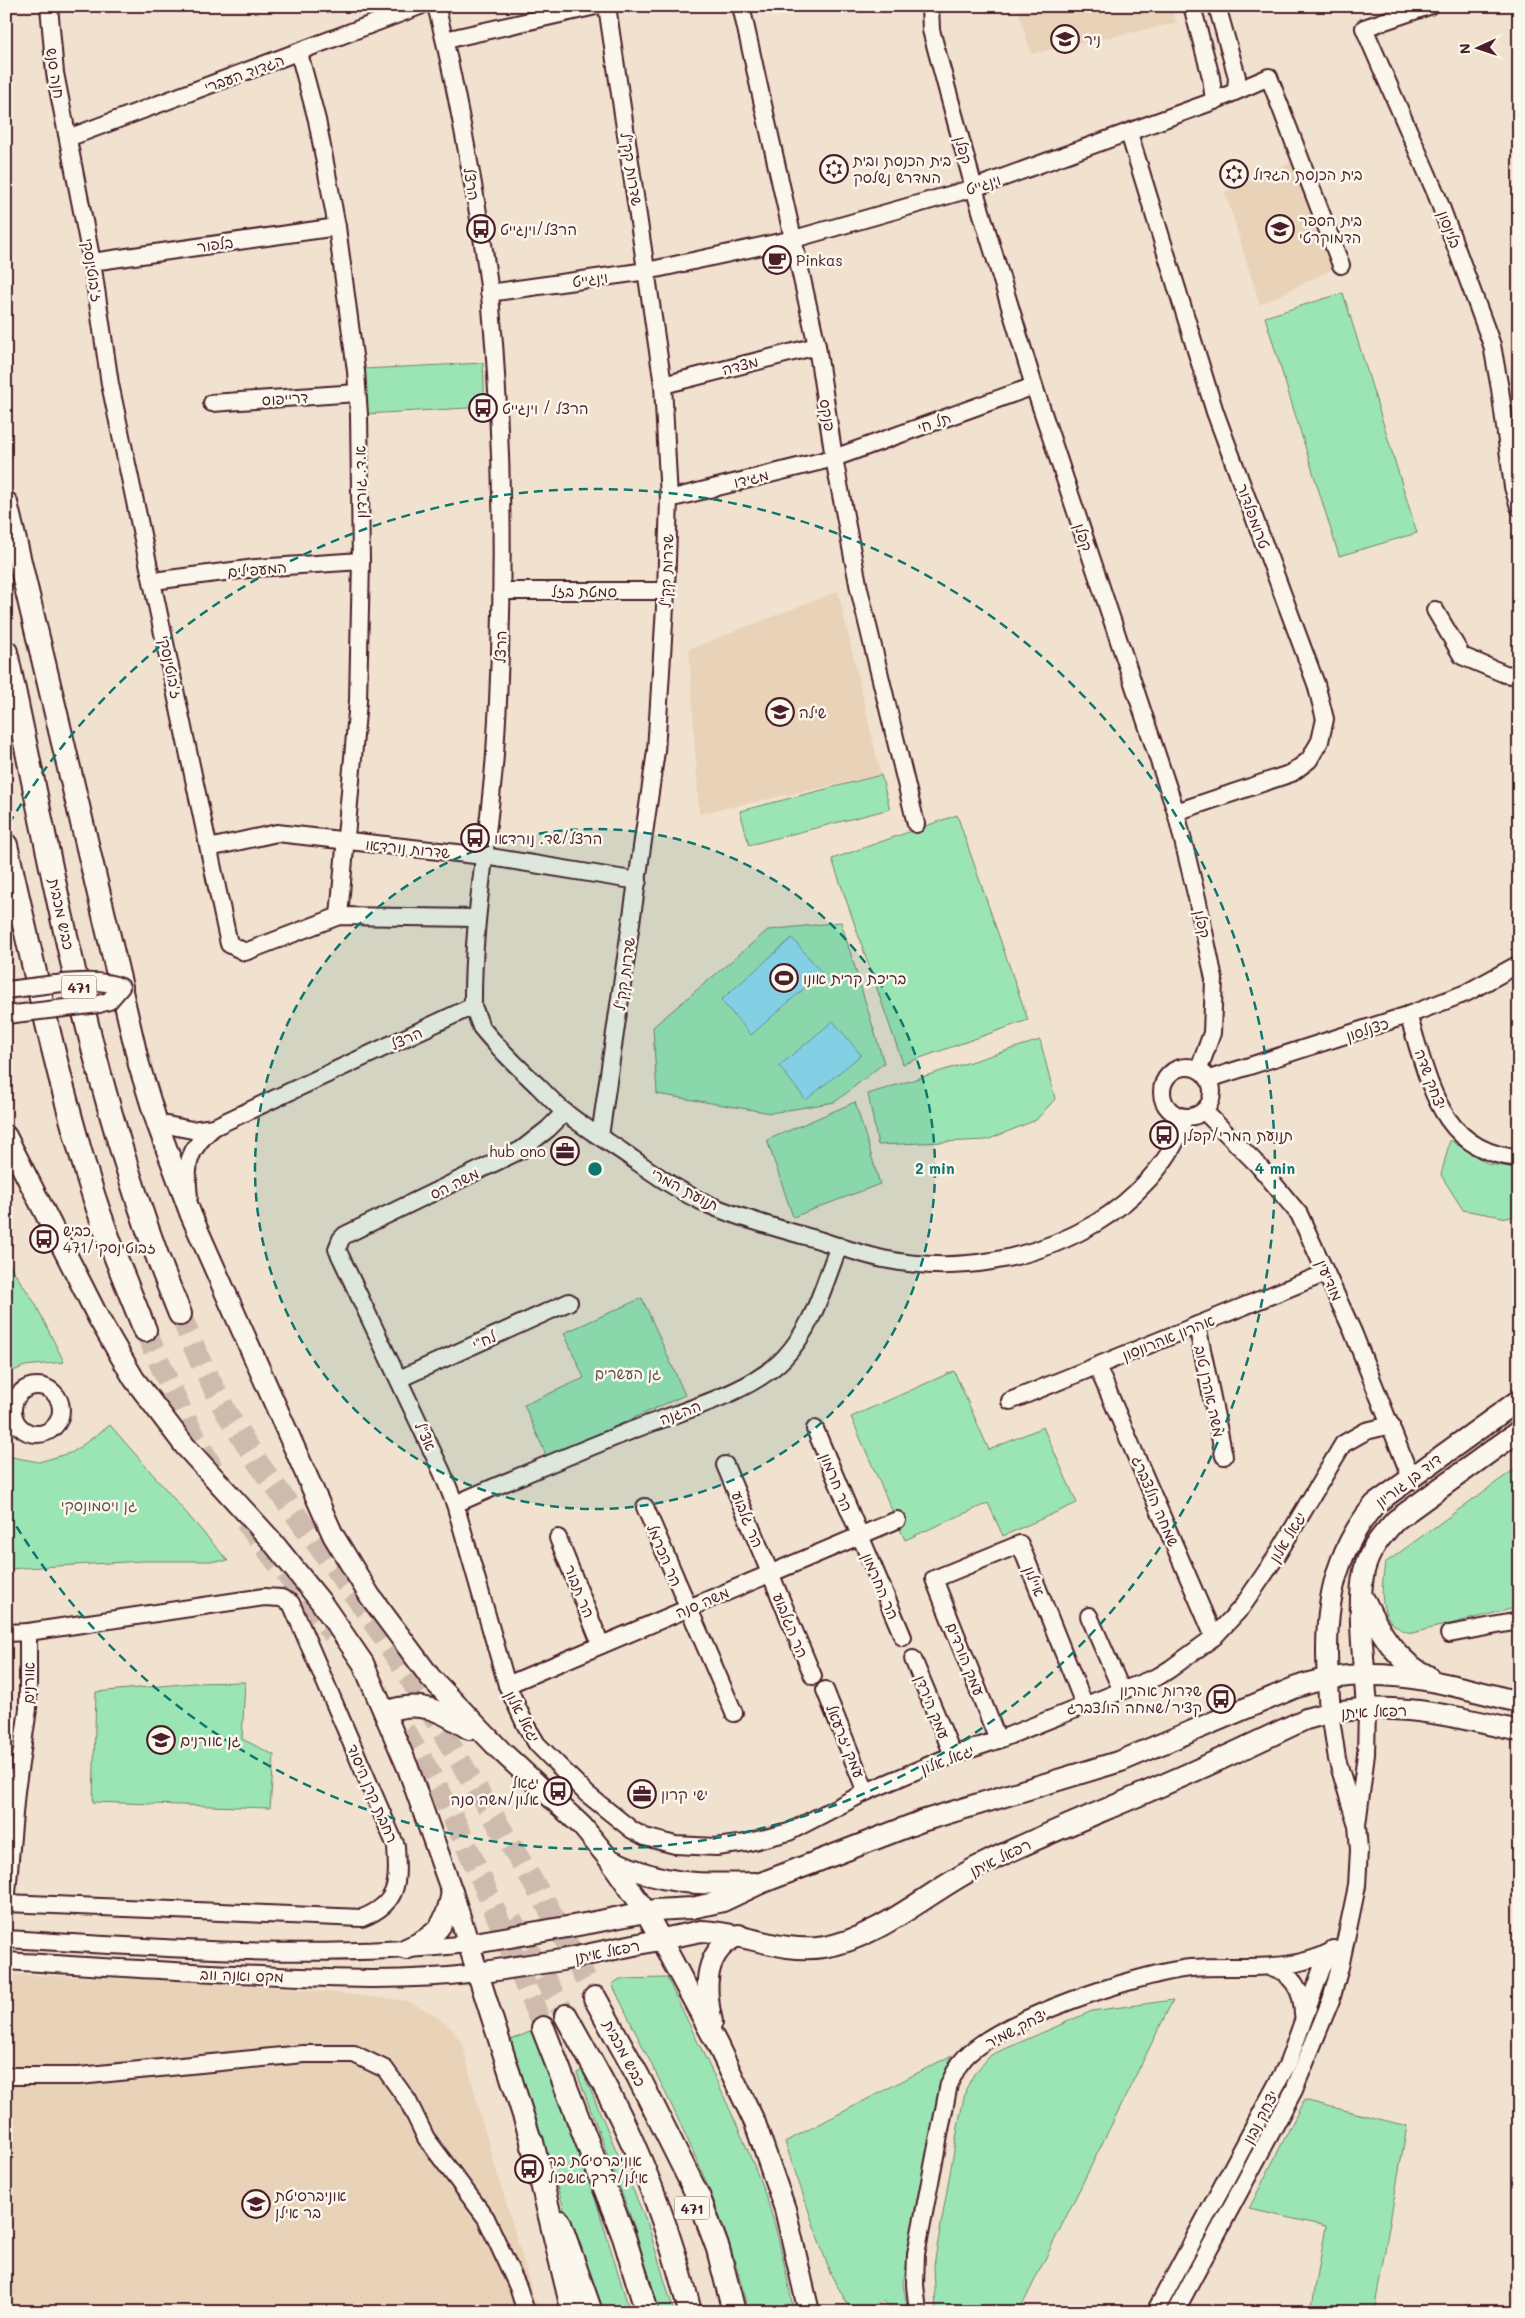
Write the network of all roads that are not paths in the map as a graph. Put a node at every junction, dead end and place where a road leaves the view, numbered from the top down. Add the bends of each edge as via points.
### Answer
1 (49, 6) edge
2 (420, 6) edge
3 (436, 6) edge
4 (596, 6) edge
5 (607, 6) edge
6 (741, 6) edge
7 (930, 6) edge
8 (1192, 6) edge
9 (1217, 6) edge
10 (1430, 6) edge
11 (446, 40) junction
12 (299, 53) junction
13 (1236, 91) junction
14 (1214, 101) junction
15 (1129, 133) junction
16 (68, 138) junction
17 (974, 188) junction
18 (337, 227) junction
19 (794, 239) junction
20 (92, 262) junction
21 (1341, 265) dead end
22 (647, 271) junction
23 (489, 293) junction
24 (817, 346) junction
25 (663, 385) junction
26 (1034, 386) junction
27 (357, 393) junction
28 (212, 403) dead end
29 (834, 458) junction
30 (669, 499) junction
31 (6, 503) edge
32 (1519, 507) edge
33 (362, 561) junction
34 (153, 581) junction
35 (502, 591) junction
36 (666, 591) junction
37 (1435, 610) dead end
38 (6, 652) edge
39 (1519, 676) edge
40 (1176, 812) junction
41 (916, 824) dead end
42 (345, 841) junction
43 (6, 845) edge
44 (209, 848) junction
45 (484, 856) junction
46 (638, 882) junction
47 (339, 916) junction
48 (477, 918) junction
49 (1519, 964) edge
50 (121, 988) junction
51 (6, 990) edge
52 (474, 1006) junction
53 (6, 1015) edge
54 (1408, 1015) junction
55 (1204, 1074) junction
56 (565, 1112) junction
57 (1204, 1112) junction
58 (1184, 1117) junction
59 (157, 1123) junction
60 (214, 1127) junction
61 (6, 1136) edge
62 (600, 1136) junction
63 (1519, 1158) edge
64 (190, 1215) junction
65 (338, 1244) joint
66 (839, 1246) junction
67 (1326, 1273) junction
68 (569, 1302) dead end
69 (180, 1314) tunnel mouth
70 (1197, 1325) junction
71 (145, 1330) tunnel mouth
72 (1097, 1366) junction
73 (399, 1379) junction
74 (1519, 1400) edge
75 (1010, 1401) dead end
76 (1390, 1425) junction
77 (815, 1429) dead end
78 (1519, 1431) edge
79 (1224, 1456) dead end
80 (725, 1465) dead end
81 (1411, 1478) junction
82 (455, 1504) junction
83 (644, 1507) dead end
84 (897, 1520) dead end
85 (859, 1536) junction
86 (558, 1538) dead end
87 (770, 1574) junction
88 (934, 1579) joint
89 (1362, 1594) junction
90 (688, 1608) junction
91 (1089, 1616) dead end
92 (1519, 1621) edge
93 (28, 1632) junction
94 (6, 1633) edge
95 (1449, 1634) dead end
96 (1214, 1636) junction
97 (493, 1637) joint
98 (903, 1637) dead end
99 (601, 1645) junction
100 (913, 1659) dead end
101 (1365, 1675) junction
102 (813, 1676) dead end
103 (1327, 1678) junction
104 (1441, 1682) junction
105 (507, 1685) junction
106 (825, 1690) dead end
107 (1122, 1691) junction
108 (1519, 1702) edge
109 (1084, 1704) junction
110 (1367, 1709) junction
111 (385, 1712) junction
112 (734, 1712) dead end
113 (1330, 1712) junction
114 (1519, 1731) edge
115 (998, 1740) junction
116 (501, 1751) junction
117 (953, 1756) junction
118 (11, 1791) edge
119 (866, 1792) junction
120 (1357, 1825) junction
121 (609, 1859) junction
122 (761, 1883) junction
123 (452, 1892) junction
124 (6, 1903) edge
125 (646, 1912) junction
126 (1350, 1916) junction
127 (739, 1935) junction
128 (6, 1939) edge
129 (663, 1940) junction
130 (469, 1944) junction
131 (406, 1949) junction
132 (617, 1949) junction
133 (1332, 1950) junction
134 (6, 1961) edge
135 (1266, 1967) junction
136 (477, 1973) junction
137 (595, 1998) tunnel mouth
138 (566, 2016) tunnel mouth
139 (1304, 2021) junction
140 (543, 2028) tunnel mouth
141 (717, 2044) junction
142 (6, 2076) edge
143 (654, 2108) junction
144 (532, 2142) junction
145 (526, 2312) edge
146 (573, 2312) edge
147 (592, 2312) edge
148 (647, 2312) edge
149 (690, 2312) edge
150 (720, 2312) edge
151 (734, 2312) edge
152 (809, 2312) edge
153 (918, 2312) edge
154 (1155, 2312) edge
155 (1175, 2312) edge

1 - 16 street, חנה סנש via 55,74
2 - 12 street, הגדוד העברי
3 - 11 street, הרצל
4 - 11 street
5 - 22 street, שדרות קק"ל
6 - 19 street, פנקס
7 - 17 street, קפלן via 931,30
8 - 14 street
9 - 13 street via 1237,77
10 - 32 street, בלינסון via 1364,28 1437,196 1492,345 1513,487
11 - 23 street, הרצל
12 - 16 street, הגדוד העברי
12 - 18 street, א.ד. גורדון via 317,120
13 - 14 street, וינגייט
13 - 21 street, וינגייט via 1269,77
14 - 15 street, וינגייט
15 - 17 street, וינגייט
15 - 40 street, טרומפלדור via 1215,412 1316,684 1325,718 1320,742 1309,760 1292,773
16 - 20 street, ז'בוטינסקי
17 - 19 street, וינגייט
17 - 26 street, קפלן
18 - 20 street, בלפור
18 - 27 street, א.ד. גורדון
19 - 22 street, וינגייט
19 - 24 street, פנקס
20 - 34 street, ז'בוטינסקי via 110,384
22 - 23 street, וינגייט
22 - 25 street, שדרות קק"ל
23 - 35 street, הרצל via 499,426
24 - 25 street, מצדה
24 - 29 street, פנקס
25 - 30 street, שדרות קק"ל
26 - 29 street, תל חי
26 - 40 street, קפלן
27 - 28 street, דרייפוס
27 - 33 street, א.ד. גורדון
29 - 30 street, מגידו
29 - 41 street, פנקס via 859,589
30 - 36 street, שדרות קק"ל
31 - 50 highway
33 - 34 street, המעפילים via 256,568
33 - 42 street, א.ד. גורדון via 358,701
34 - 44 street, ז'בוטינסקי
35 - 36 street, סמטת בזל
35 - 45 street, הרצל via 494,755
36 - 46 street, שדרות קק"ל via 656,751
37 - 39 street via 1462,656 1505,674
38 - 69 highway, כביש מכבית / 471 via 91,1036 130,1175
40 - 55 street, קפלן via 1214,979 1212,1033
42 - 44 street, שדרות נורדאו via 277,833
42 - 45 street, שדרות נורדאו
42 - 47 street, א.ד. גורדון
43 - 71 highway, 471 via 68,1109 103,1224
44 - 47 street, ז'בוטינסקי via 229,944 245,952
45 - 46 street, שדרות נורדאו
45 - 48 street, הרצל
46 - 62 street, שדרות קק"ל
47 - 48 street, ז'בוטינסקי
48 - 52 street, הרצל
49 - 54 street, כצנלסון via 1466,993
50 - 51 street, bridge via 95,981
50 - 53 street, bridge via 109,1001 99,1004
50 - 59 main road
52 - 56 street, תנועת המרי via 486,1033
52 - 60 street, הרצל
54 - 55 street, כצנלסון
54 - 63 street, יצחק שדה via 1441,1112 1448,1122 1478,1147 1494,1154
55 - 57 street via 1213,1093
55 - 58 street via 1186,1066 1164,1080 1164,1104 1176,1115
56 - 62 street, תנועת המרי
56 - 65 street, משה הס via 521,1150 345,1235
57 - 58 street
57 - 67 street, מודיעין via 1288,1199 1299,1214
58 - 66 street, תנועת המרי via 1180,1134 1164,1161 1108,1216 1076,1234 1018,1257 927,1265 882,1258
59 - 60 street via 192,1130
59 - 64 main road
60 - 64 street via 191,1154
61 - 111 main road via 99,1319 134,1379 185,1446 271,1540 321,1602 363,1664
62 - 66 street, תנועת המרי via 648,1170 705,1203
64 - 116 main road via 319,1506 350,1565 412,1654
65 - 73 street, אצ"ל via 339,1255
66 - 82 street, ההגנה via 809,1322 784,1357 765,1374 728,1394
67 - 70 street, אהרון אהרונסון
67 - 76 street, מודיעין
68 - 73 street, לח"י
70 - 72 street, אהרון אהרונסון
70 - 79 street, משה אהרן טוב
72 - 75 street, אהרון אהרונסון
72 - 96 street, שמחה הולצברג
73 - 82 street, אצ"ל
74 - 81 main road, דוד בן גוריון
76 - 81 street, מודיעין
76 - 96 street, יגאל אלון via 1366,1431 1343,1444 1256,1588
77 - 85 street, הר חרמון
78 - 89 main road, דוד בן גוריון via 1396,1520 1381,1535 1364,1571
80 - 87 street, הר גלבוע
81 - 103 main road, דוד בן גוריון via 1375,1504 1345,1548 1329,1605
82 - 97 street, אצ"ל
83 - 90 street, הר הכרמל
84 - 85 street, משה סנה
85 - 87 street, משה סנה
85 - 98 street, הר החרמון
86 - 99 street, הר תבור
87 - 90 street, משה סנה
87 - 102 street, הר הגלבוע
88 - 109 street, איילון via 1020,1544
88 - 115 street, עמק הורדים
89 - 101 main road, דוד בן גוריון
89 - 104 main road via 1374,1621 1395,1651 1412,1667
90 - 99 street, משה סנה
90 - 112 street, הר הכרמל
91 - 107 street
92 - 95 street
93 - 94 street
93 - 118 street, אורנים via 28,1709
93 - 124 street, רחבת קרן היסוד via 264,1597 281,1598 291,1603 396,1846 397,1873 391,1899 377,1912 362,1918
96 - 107 street, יגאל אלון via 1159,1676
97 - 105 street, יגאל אלון
99 - 105 street, משה סנה
100 - 117 street, עמק הירדן
101 - 103 main road, רפאל איתן
101 - 104 main road, רפאל איתן via 1405,1676
101 - 110 main road, דוד בן גוריון
103 - 113 main road, יצחק נבון
103 - 122 main road, רפאל איתן via 1294,1688 1121,1761 931,1818
104 - 108 main road, רפאל איתן
105 - 119 street, יגאל אלון via 524,1724 537,1744 617,1820 654,1840 704,1847 751,1842 789,1832
106 - 119 street, עמק יזרעאל
107 - 109 street, יגאל אלון
109 - 115 street, יגאל אלון
110 - 113 main road, רפאל איתן
110 - 114 main road, רפאל איתן via 1435,1712
110 - 120 street, יצחק נבון via 1366,1754
111 - 116 main road via 416,1705 432,1709 449,1716
111 - 123 main road
113 - 120 street, יצחק נבון via 1336,1759
113 - 127 main road, רפאל איתן via 1306,1719 979,1866 852,1939 803,1949 778,1947
115 - 117 street, יגאל אלון
116 - 121 main road via 565,1808
117 - 119 street, יגאל אלון
118 - 124 street, אורנים
120 - 126 street, יצחק נבון via 1359,1868
121 - 122 main road via 663,1880 708,1884
121 - 125 main road
122 - 125 main road, רפאל איתן via 706,1906
123 - 130 main road
123 - 131 main road via 439,1929
125 - 129 main road
125 - 130 main road, רפאל איתן
125 - 132 main road via 636,1930
126 - 133 street, יצחק נבון
126 - 155 street, יצחק נבון via 1331,2000 1294,2090
127 - 129 main road, רפאל איתן via 701,1931
127 - 141 main road via 723,1944 709,1967 708,1996
128 - 131 street, מקס ואנה ווב via 308,1952
129 - 132 main road, רפאל איתן
129 - 141 main road
130 - 131 street, מקס ואנה ווב
130 - 136 main road
132 - 136 main road, רפאל איתן
133 - 135 street, יצחק שמיר via 1300,1964
133 - 139 street, יצחק נבון via 1322,1968
134 - 136 street, מקס ואנה ווב via 308,1978 406,1978
135 - 139 street, יצחק שמיר via 1285,1974 1296,1984
135 - 153 street, יצחק שמיר via 1190,1968 1108,1987 1024,2021 985,2041 962,2060 949,2084 916,2254
136 - 144 main road
137 - 143 highway, כביש מכבית / 471
138 - 149 highway, 471 via 610,2095 642,2164 669,2236
139 - 154 street, יצחק נבון via 1268,2103
140 - 148 highway via 624,2237
141 - 152 main road via 746,2101 770,2164 796,2250
142 - 145 street via 79,2076 303,2054 354,2054 385,2069 408,2101 426,2138 486,2218
143 - 150 highway, 471 via 690,2202
143 - 151 highway via 699,2198 718,2249
144 - 146 highway
144 - 147 main road

